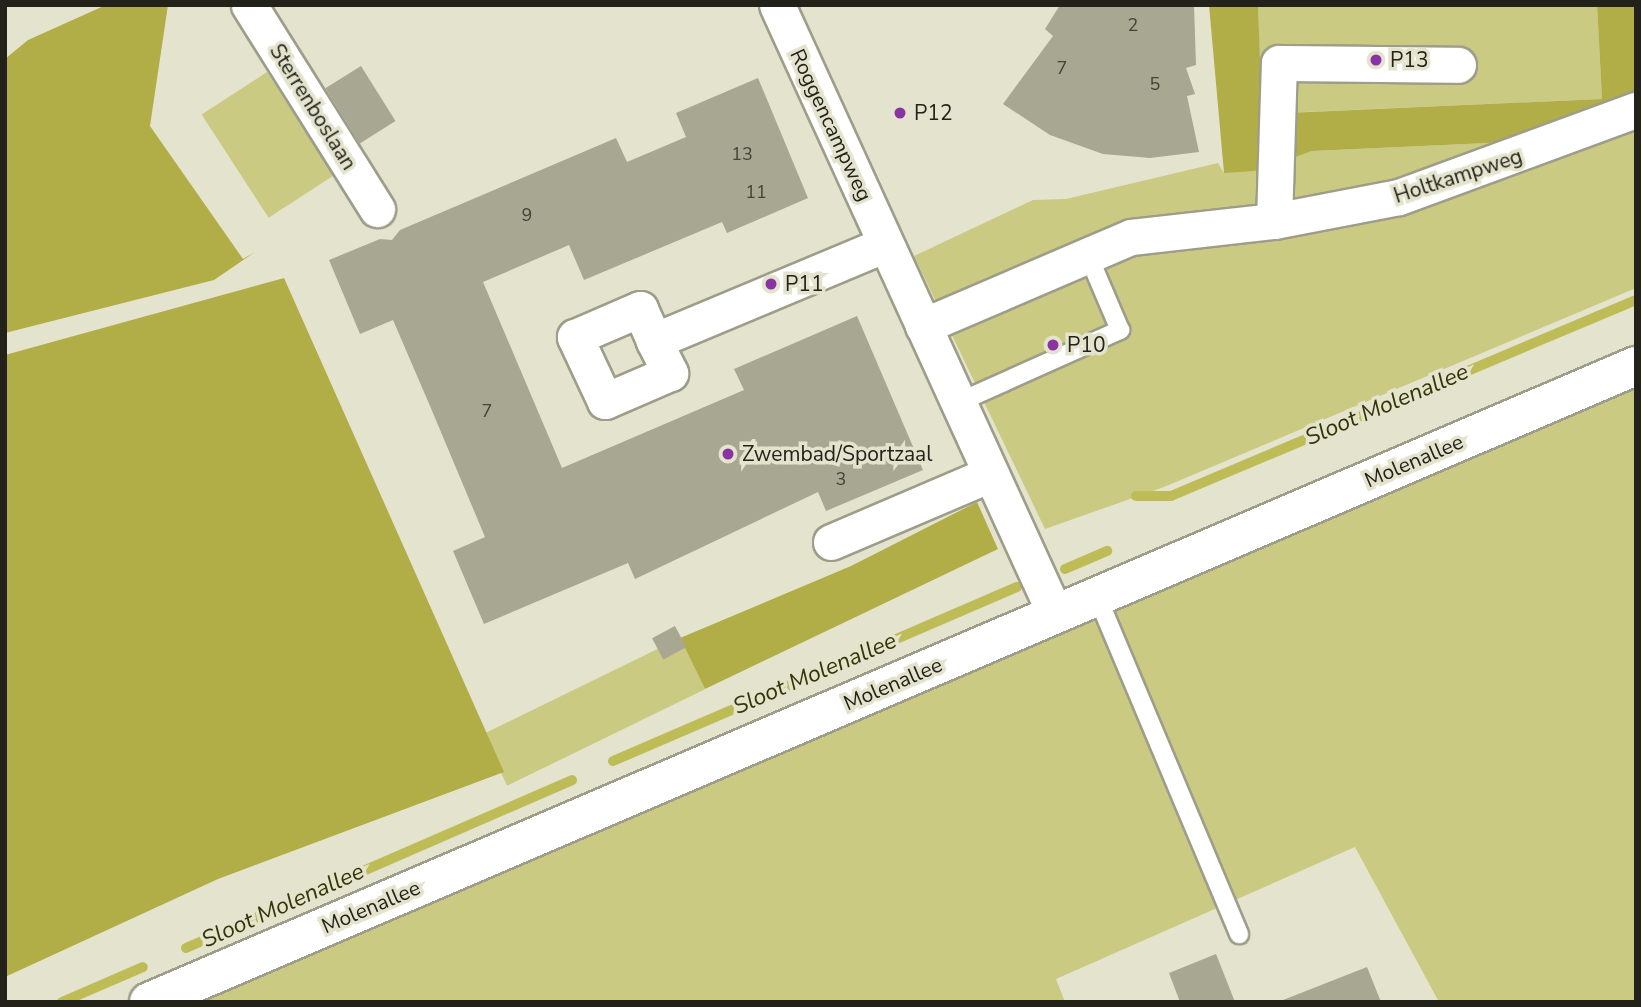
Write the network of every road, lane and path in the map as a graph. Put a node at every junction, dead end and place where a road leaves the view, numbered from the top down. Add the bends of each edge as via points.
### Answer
1 (249, 5) edge
2 (778, 5) edge
3 (1458, 65) dead end
4 (1636, 110) edge
5 (377, 209) dead end
6 (1274, 221) junction
7 (886, 244) junction
8 (1088, 255) junction
9 (923, 326) junction
10 (654, 341) dead end
11 (1636, 366) edge
12 (957, 402) junction
13 (988, 475) junction
14 (831, 542) dead end
15 (1097, 596) junction
16 (1055, 614) junction
17 (1239, 934) dead end
18 (149, 1002) edge

1 - 5 street, Sterrenboslaan
2 - 7 street, Roggencampweg
3 - 6 street via 1279,64
4 - 6 street, Holtkampweg via 1399,197
6 - 8 street, Holtkampweg via 1172,229
7 - 9 street, Roggencampweg
7 - 10 street
8 - 9 street, Holtkampweg
8 - 12 lane via 1120,330
9 - 12 street, Roggencampweg
11 - 15 main road, Molenallee
12 - 13 street, Roggencampweg
13 - 14 street
13 - 16 street, Roggencampweg
15 - 16 main road, Molenallee
15 - 17 lane
16 - 18 main road, Molenallee

